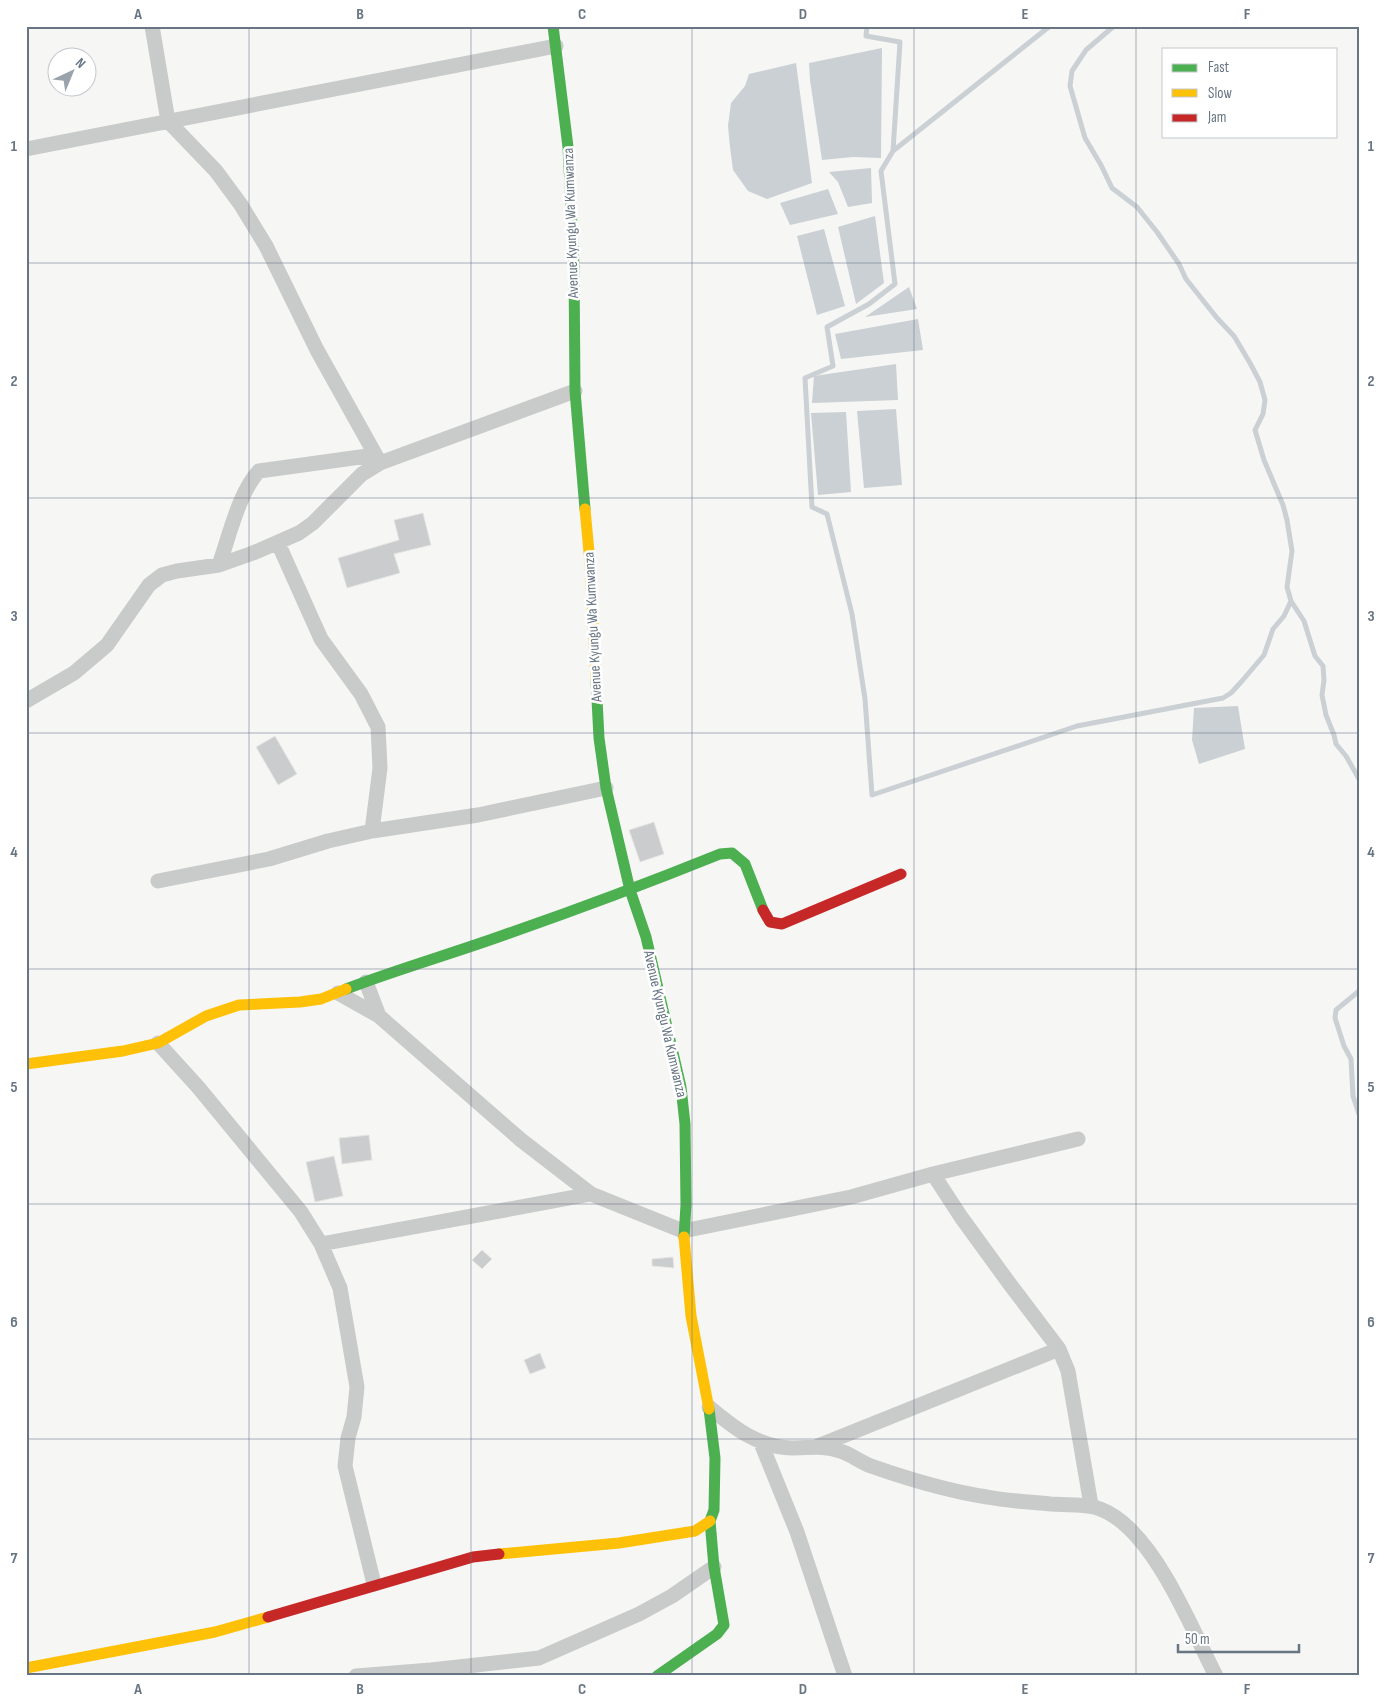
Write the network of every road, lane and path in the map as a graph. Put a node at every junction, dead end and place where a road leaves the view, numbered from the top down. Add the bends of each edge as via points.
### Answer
1 (152, 26) edge
2 (553, 26) edge
3 (556, 46) junction
4 (168, 121) junction
5 (26, 149) edge
6 (575, 391) junction
7 (377, 459) junction
8 (278, 543) junction
9 (219, 565) junction
10 (26, 701) edge
11 (606, 788) junction
12 (372, 831) junction
13 (901, 874) dead end
14 (158, 881) dead end
15 (630, 890) junction
16 (366, 982) junction
17 (338, 993) junction
18 (379, 1016) junction
19 (158, 1043) junction
20 (26, 1064) edge
21 (1078, 1139) dead end
22 (932, 1174) junction
23 (591, 1194) junction
24 (683, 1231) junction
25 (321, 1244) junction
26 (1059, 1349) junction
27 (709, 1407) junction
28 (761, 1443) junction
29 (818, 1446) junction
30 (1091, 1505) junction
31 (710, 1521) junction
32 (714, 1568) junction
33 (374, 1584) junction
34 (26, 1668) edge
35 (659, 1675) edge
36 (356, 1676) edge
37 (845, 1676) edge
38 (1216, 1676) edge

1 - 4 street
2 - 3 street, Avenue Kyungu Wa Kumwanza
3 - 4 street
3 - 6 street, Avenue Kyungu Wa Kumwanza via 568,147 574,266
4 - 5 street
4 - 7 street via 216,171 266,246 317,350
6 - 7 street
6 - 11 street, Avenue Kyungu Wa Kumwanza via 590,563 599,738
7 - 8 street via 313,523 299,534
7 - 9 street via 259,471 244,492
8 - 9 street
8 - 12 street via 321,639 361,694 378,727 380,768
9 - 10 street via 162,575 149,585 107,645 74,673
11 - 12 street via 478,815
11 - 15 street, Avenue Kyungu Wa Kumwanza
12 - 14 street via 269,859
13 - 15 street via 782,924 770,922 744,864 732,853 720,854
15 - 16 street
15 - 24 street, Avenue Kyungu Wa Kumwanza via 646,937 681,1086 686,1205
16 - 17 street
16 - 18 street
17 - 18 street
17 - 19 street via 300,1002 239,1005 206,1016
18 - 23 street via 521,1140
19 - 20 street
19 - 25 street via 301,1212
21 - 22 street
22 - 24 street via 851,1198
22 - 26 street
23 - 24 street
23 - 25 street
24 - 27 street, Avenue Kyungu Wa Kumwanza via 691,1316
25 - 33 street via 340,1288 357,1387 345,1466
26 - 29 street
26 - 30 street via 1068,1371
27 - 28 street via 726,1422
27 - 31 street, Avenue Kyungu Wa Kumwanza via 715,1458 714,1510
28 - 29 street via 791,1448
28 - 37 street via 797,1532
29 - 30 street via 841,1451 868,1465 921,1483 987,1497
30 - 38 street via 1122,1522 1143,1544 1166,1577
31 - 32 street, Avenue Kyungu Wa Kumwanza
31 - 33 street via 695,1531 619,1543 473,1557
32 - 35 street, Avenue Kyungu Wa Kumwanza via 724,1625 717,1634
32 - 36 street via 639,1614 539,1658
33 - 34 street via 215,1632

